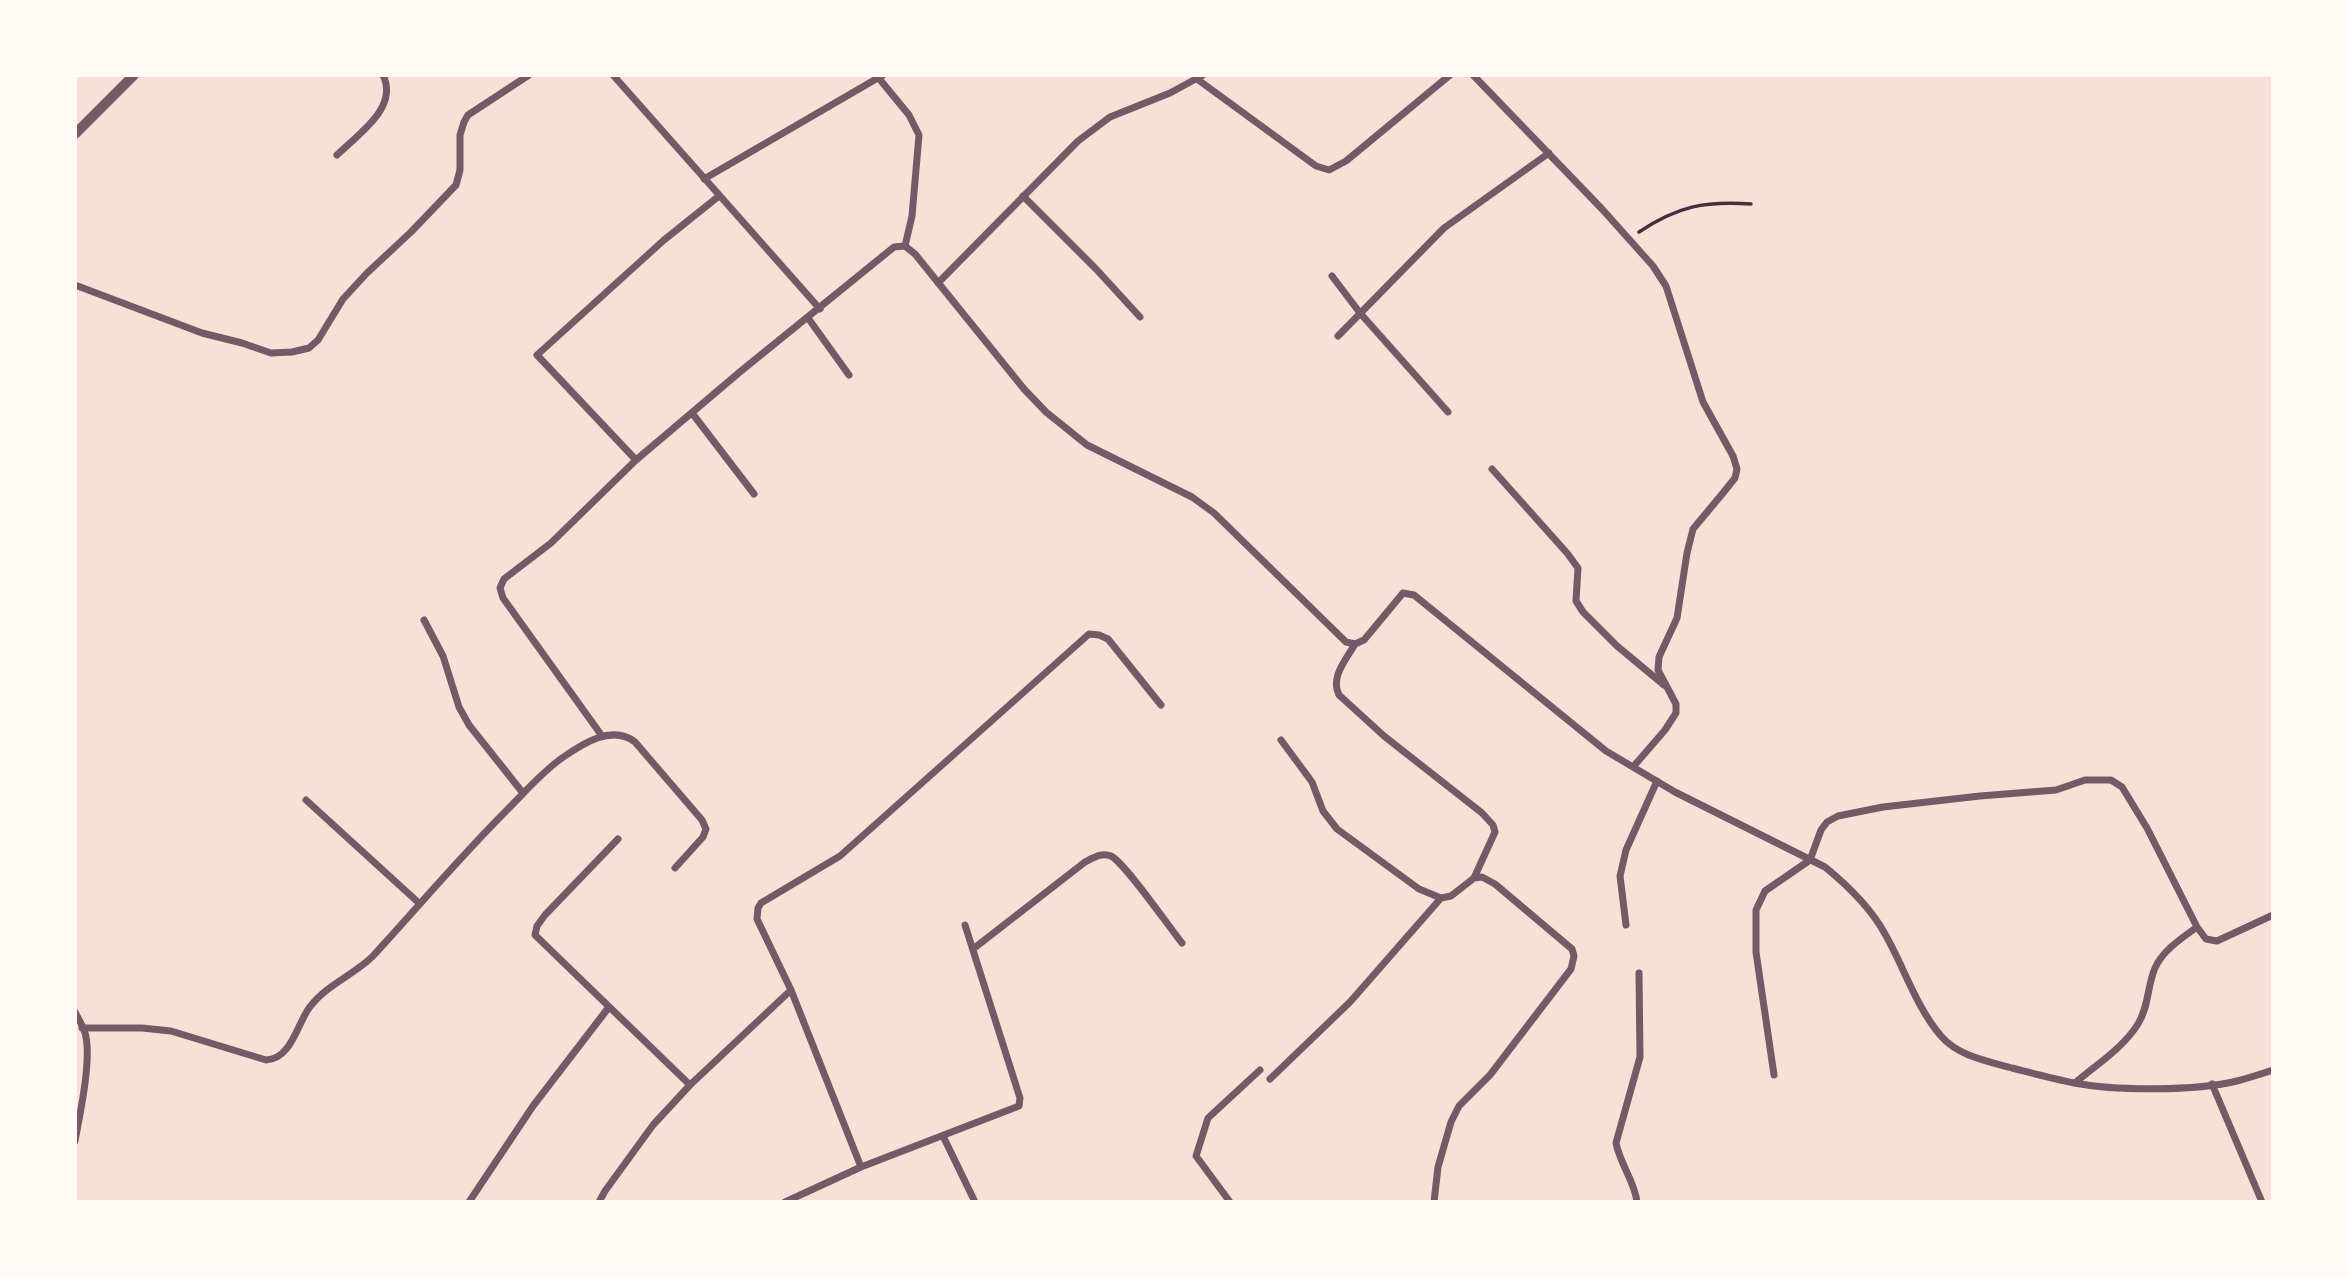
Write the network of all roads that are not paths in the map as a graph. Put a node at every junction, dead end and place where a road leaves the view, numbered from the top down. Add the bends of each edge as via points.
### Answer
1 (134, 75) edge
2 (383, 75) edge
3 (529, 75) edge
4 (613, 75) edge
5 (1450, 75) edge
6 (1474, 75) edge
7 (880, 76) edge
8 (1200, 77) edge
9 (75, 134) edge
10 (1549, 153) junction
11 (337, 155) dead end
12 (704, 179) junction
13 (719, 196) junction
14 (1023, 197) junction
15 (905, 246) junction
16 (1332, 276) dead end
17 (938, 283) junction
18 (75, 285) edge
19 (820, 309) junction
20 (1360, 313) junction
21 (1140, 317) dead end
22 (808, 318) junction
23 (1338, 336) dead end
24 (849, 375) dead end
25 (1448, 412) dead end
26 (692, 413) junction
27 (636, 460) junction
28 (1492, 469) dead end
29 (754, 494) dead end
30 (424, 620) dead end
31 (1355, 645) junction
32 (1669, 689) junction
33 (1161, 705) dead end
34 (602, 736) junction
35 (1281, 740) dead end
36 (1633, 766) junction
37 (1657, 781) junction
38 (523, 793) junction
39 (306, 800) dead end
40 (618, 839) dead end
41 (1810, 860) junction
42 (675, 868) dead end
43 (1474, 878) junction
44 (1441, 898) junction
45 (420, 904) junction
46 (2273, 915) edge
47 (965, 925) dead end
48 (1626, 925) dead end
49 (2197, 927) junction
50 (1182, 943) dead end
51 (973, 949) junction
52 (1639, 972) dead end
53 (791, 990) junction
54 (608, 1007) junction
55 (75, 1012) edge
56 (82, 1028) junction
57 (1260, 1070) dead end
58 (2273, 1070) edge
59 (1774, 1075) dead end
60 (1270, 1079) dead end
61 (2075, 1083) junction
62 (2212, 1084) junction
63 (690, 1085) junction
64 (943, 1136) junction
65 (75, 1141) edge
66 (861, 1167) junction
67 (469, 1202) edge
68 (599, 1202) edge
69 (785, 1202) edge
70 (975, 1202) edge
71 (1230, 1202) edge
72 (1434, 1202) edge
73 (1637, 1202) edge
74 (2262, 1202) edge

1 - 9 street
2 - 11 street via 388,86 382,110
3 - 18 street via 468,115 461,127 456,185 359,282 309,348 271,353
4 - 12 street
5 - 8 street via 1329,170 1316,166
6 - 10 street
7 - 12 street
7 - 15 street via 919,135
8 - 14 street via 1110,117 1078,141
10 - 20 street via 1444,228
10 - 32 street via 1653,266 1665,286 1703,402 1737,469 1735,478 1693,529 1678,618 1659,657 1658,670
12 - 13 street
13 - 19 street
13 - 27 street via 537,355
14 - 17 street
14 - 21 street
15 - 17 street
15 - 19 street via 894,247
16 - 20 street
17 - 31 street via 1046,412 1087,445 1192,497 1214,513 1334,631
19 - 22 street
20 - 23 street
20 - 25 street
22 - 24 street
22 - 26 street
26 - 27 street
26 - 29 street
27 - 34 street via 551,543 504,579 500,588
28 - 32 street via 1577,568 1576,601 1583,612
30 - 38 street via 443,656 459,707
31 - 36 street via 1403,593 1414,595 1567,721
31 - 43 street via 1337,676 1334,687 1339,695 1493,825 1495,832
32 - 36 street via 1676,713
33 - 53 street via 1108,639 1089,634 840,856 761,903 757,919
34 - 38 street via 559,760
34 - 42 street via 621,734 635,742 702,820 703,837
35 - 44 street via 1312,782 1323,811 1336,828 1419,889
36 - 37 street
37 - 41 street
37 - 48 street via 1626,850 1620,876
38 - 45 street
39 - 45 street
40 - 54 street via 535,931 538,940
41 - 49 street via 1824,826 1838,816 2056,789 2084,780 2111,780 2122,787 2147,828
41 - 59 street via 1765,891 1756,910 1756,952
41 - 61 street via 1840,879 1873,916 1931,1024 1946,1042 1979,1059
43 - 44 street
43 - 72 street via 1495,884 1567,943 1574,956 1571,969 1490,1075 1459,1106 1438,1167
44 - 60 street via 1350,1002
45 - 56 street via 360,968 323,992 287,1047 273,1059 171,1031
46 - 49 street via 2217,941 2206,939
47 - 51 street
49 - 61 street via 2161,958 2136,1026
50 - 51 street via 1126,871 1107,855 1085,862
51 - 64 street via 1020,1102
52 - 73 street via 1640,1057 1616,1143
53 - 63 street
53 - 66 street
54 - 63 street
54 - 67 street via 546,1087
55 - 56 street
56 - 65 street via 86,1036 84,1087
57 - 71 street via 1208,1118 1196,1156
58 - 62 street
61 - 62 street via 2121,1088
62 - 74 street
63 - 68 street via 638,1144
64 - 66 street
64 - 70 street
66 - 69 street

